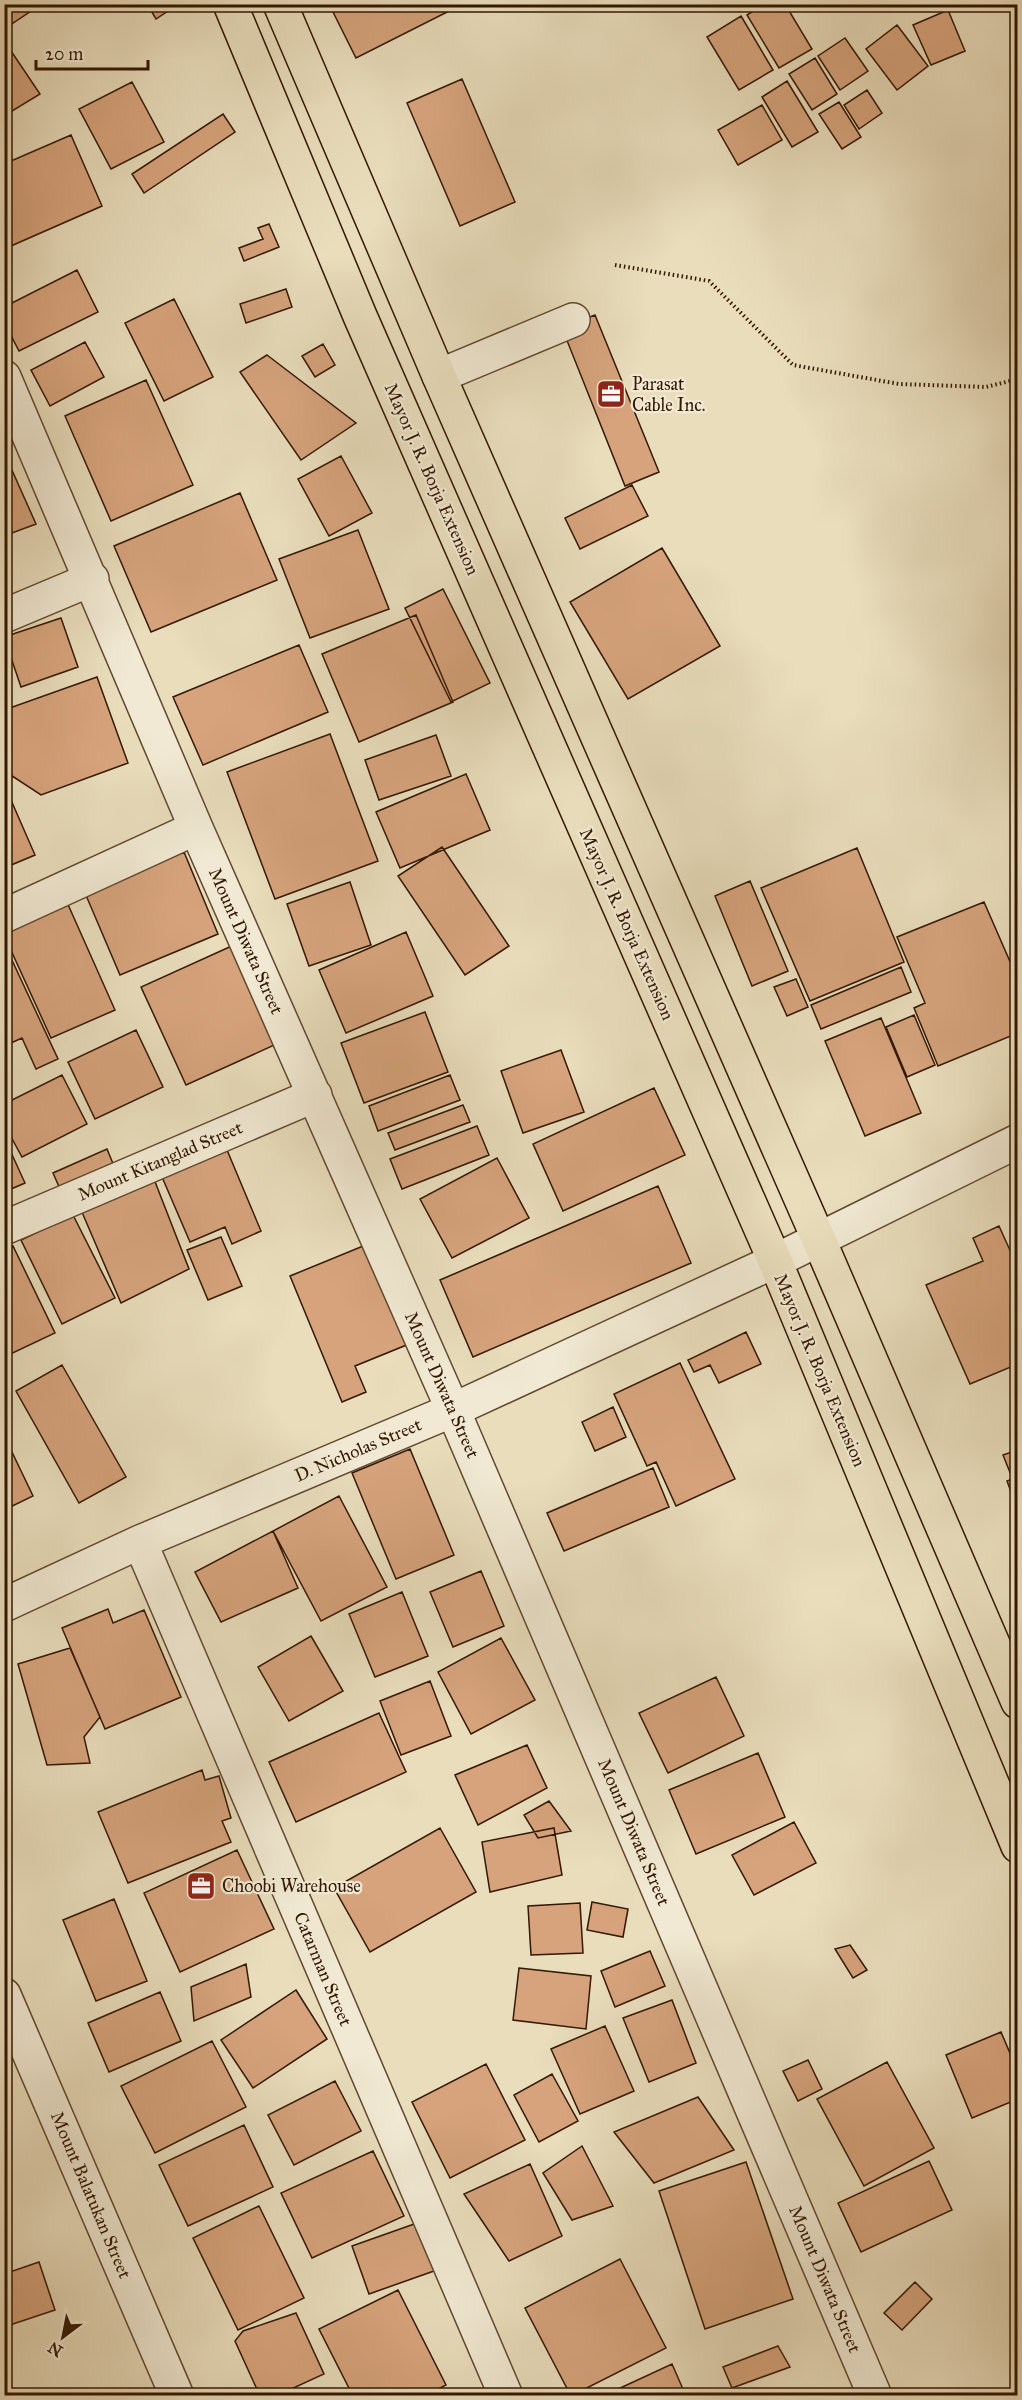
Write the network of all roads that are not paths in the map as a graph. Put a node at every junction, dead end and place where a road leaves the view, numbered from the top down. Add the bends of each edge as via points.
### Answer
1 (230, 4) edge
2 (280, 4) edge
3 (405, 296) junction
4 (360, 316) junction
5 (573, 320) dead end
6 (439, 376) junction
7 (4, 377) edge
8 (92, 579) junction
9 (4, 616) edge
10 (196, 828) junction
11 (4, 916) edge
12 (315, 1095) junction
13 (1017, 1141) edge
14 (4, 1228) edge
15 (819, 1240) junction
16 (775, 1261) junction
17 (453, 1410) junction
18 (140, 1542) junction
19 (4, 1605) edge
20 (1017, 1702) edge
21 (1017, 1846) edge
22 (4, 1995) edge
23 (177, 2396) edge
24 (506, 2396) edge
25 (875, 2396) edge

1 - 4 main road, Mayor J. R. Borja Extension
2 - 3 main road
3 - 4 main road
3 - 6 main road
4 - 16 main road, Mayor J. R. Borja Extension
5 - 6 street
6 - 15 main road
7 - 8 street, Mount Diwata Street
8 - 9 street
8 - 10 street, Mount Diwata Street
10 - 11 street
10 - 12 street, Mount Diwata Street
12 - 14 street, Mount Kitanglad Street
12 - 17 street, Mount Diwata Street
13 - 15 street, D. Nicholas Street
15 - 16 street, D. Nicholas Street
15 - 20 main road
16 - 17 street, D. Nicholas Street
16 - 21 main road, Mayor J. R. Borja Extension
17 - 18 street, D. Nicholas Street
17 - 25 street, Mount Diwata Street
18 - 19 street, D. Nicholas Street
18 - 24 street, Catarman Street
22 - 23 street, Mount Balatukan Street

